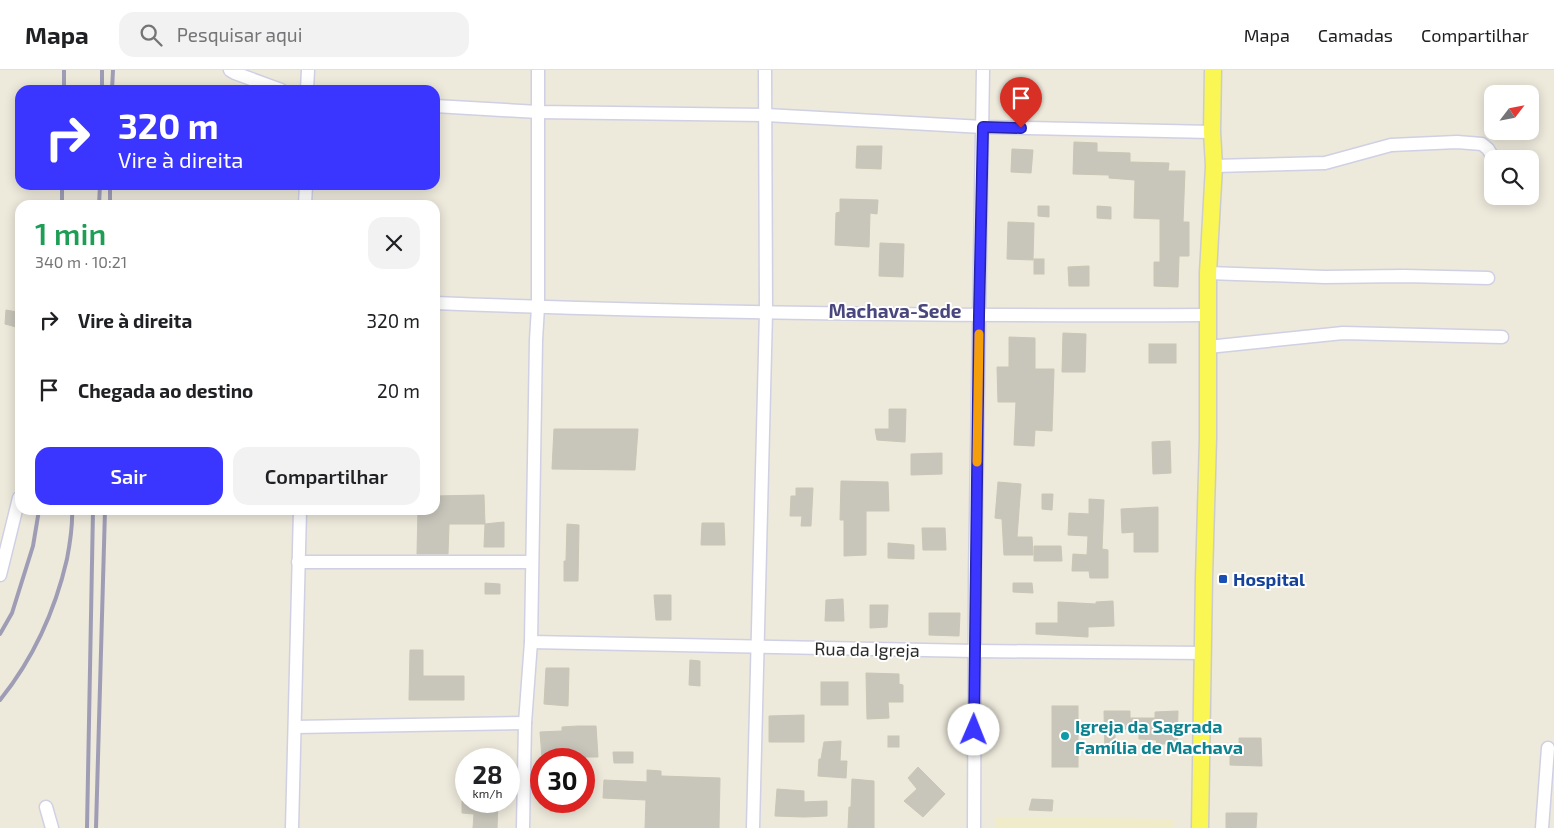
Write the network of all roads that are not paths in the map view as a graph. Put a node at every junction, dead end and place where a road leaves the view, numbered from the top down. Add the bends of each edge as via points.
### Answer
1 (230, 70) edge
2 (308, 70) edge
3 (538, 70) edge
4 (765, 70) edge
5 (983, 70) edge
6 (1213, 70) edge
7 (267, 85) edge
8 (307, 85) edge
9 (440, 106) edge
10 (538, 112) junction
11 (766, 115) junction
12 (983, 127) junction
13 (1212, 132) junction
14 (1489, 150) edge
15 (1214, 166) junction
16 (1208, 273) junction
17 (1488, 278) dead end
18 (440, 303) edge
19 (538, 307) junction
20 (766, 312) junction
21 (1208, 315) junction
22 (979, 316) junction
23 (1502, 336) dead end
24 (1208, 348) junction
25 (16, 515) edge
26 (300, 515) edge
27 (298, 562) junction
28 (532, 562) junction
29 (0, 575) edge
30 (531, 642) junction
31 (758, 647) junction
32 (975, 651) junction
33 (1204, 653) junction
34 (526, 723) junction
35 (295, 727) junction
36 (1548, 748) dead end
37 (46, 807) dead end
38 (52, 828) edge
39 (292, 828) edge
40 (523, 828) edge
41 (754, 828) edge
42 (974, 828) edge
43 (1200, 828) edge
44 (1542, 828) edge

1 - 7 street
2 - 8 street
3 - 10 street
4 - 11 street
5 - 12 street
6 - 13 main road
9 - 10 street
10 - 11 street
10 - 19 street
11 - 12 street
11 - 20 street
12 - 13 street
12 - 22 street
13 - 15 main road
14 - 15 street via 1482,144 1457,142 1391,144 1325,163
15 - 16 main road
16 - 17 street
16 - 21 main road
18 - 19 street
19 - 20 street
19 - 28 street
20 - 22 street
20 - 31 street
21 - 22 street
21 - 24 main road
22 - 32 street
23 - 24 street via 1343,333
24 - 33 main road
25 - 29 street
26 - 27 street
27 - 28 street
27 - 35 street
28 - 30 street
30 - 31 street, Rua da Igreja
30 - 34 street
31 - 32 street, Rua da Igreja
31 - 41 street
32 - 33 street, Rua da Igreja
32 - 42 street
33 - 43 main road
34 - 35 street
34 - 40 street
35 - 39 street
36 - 44 street
37 - 38 street

